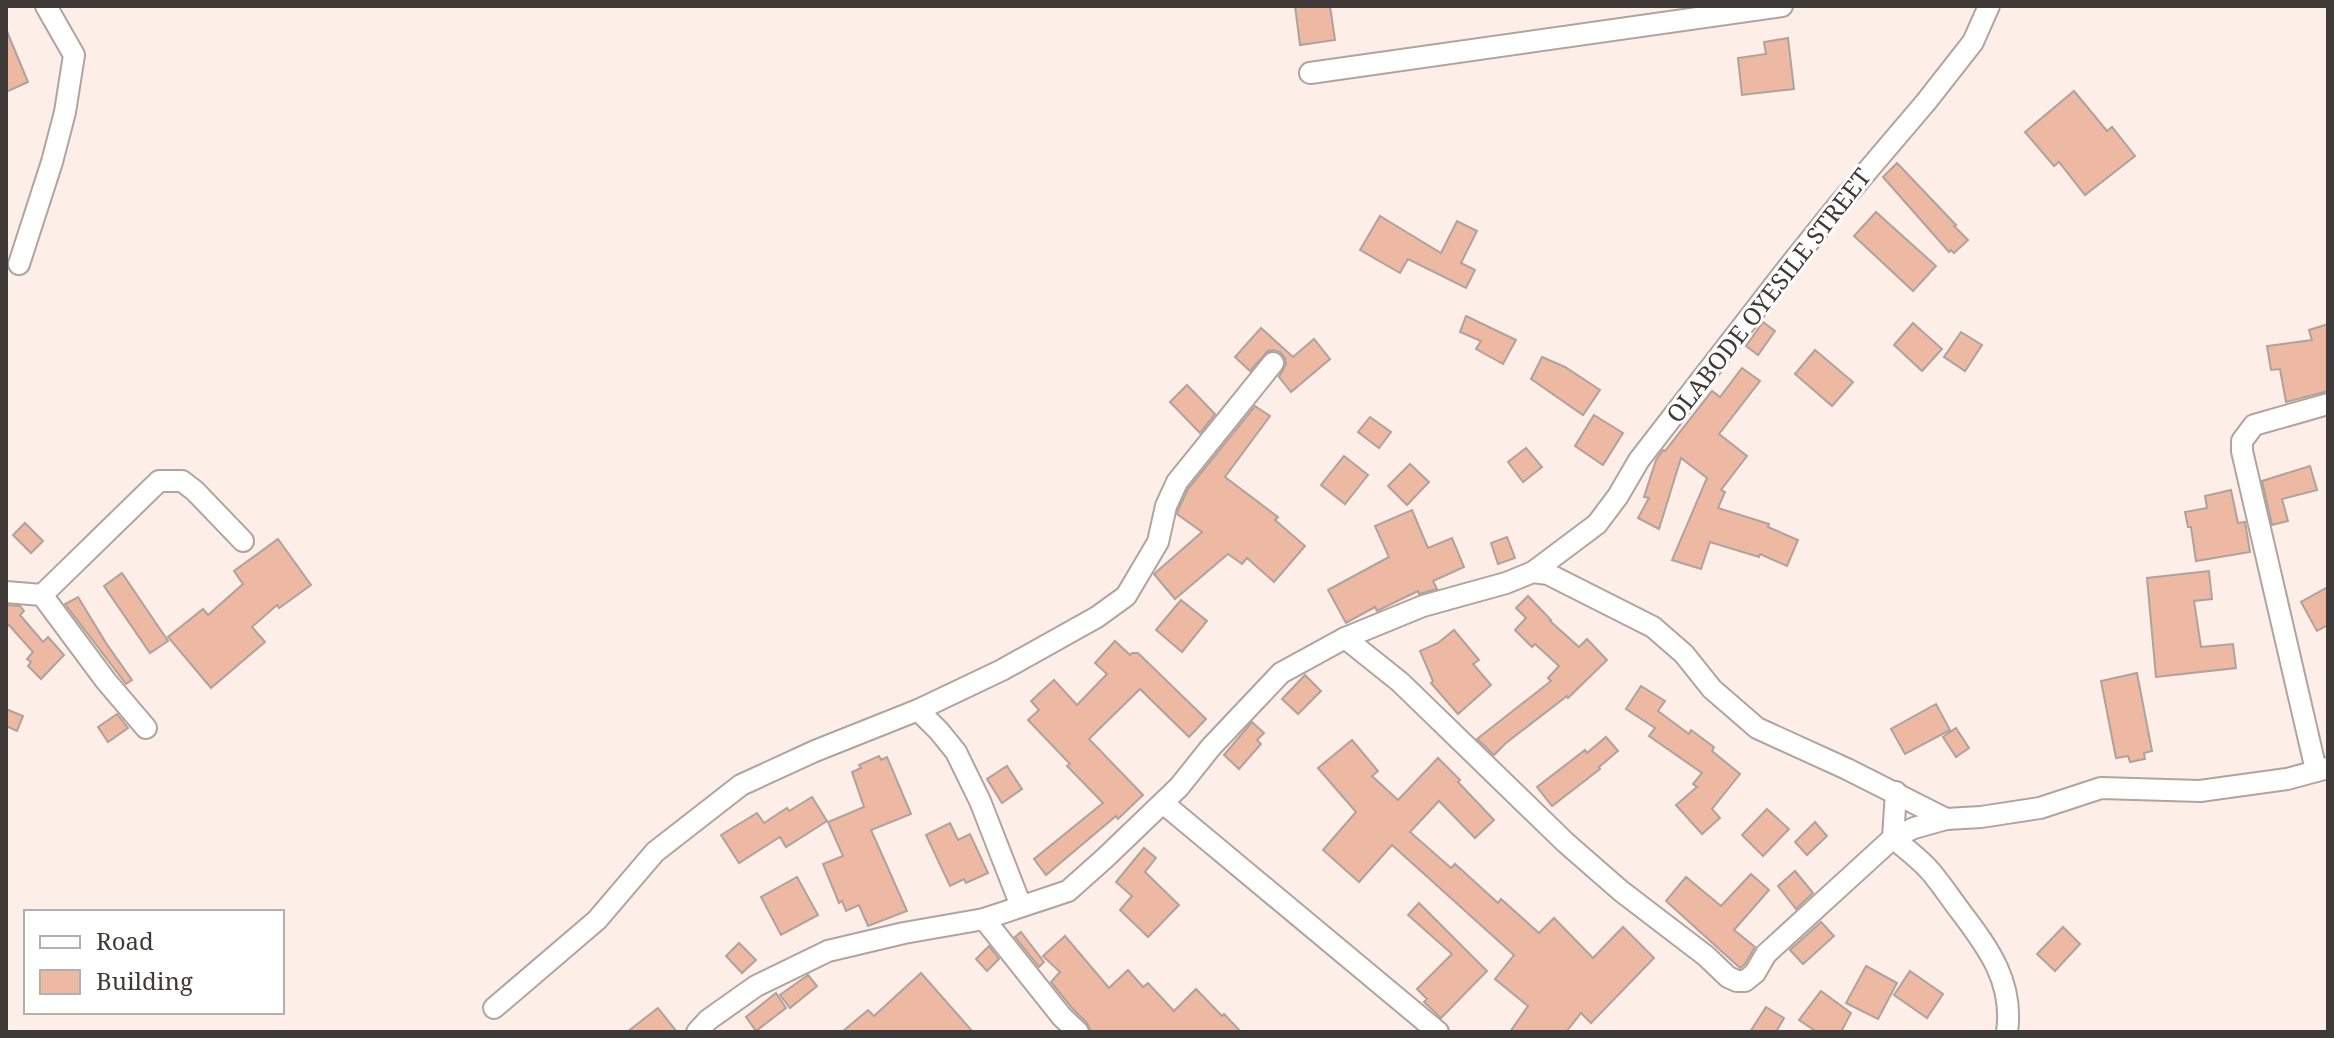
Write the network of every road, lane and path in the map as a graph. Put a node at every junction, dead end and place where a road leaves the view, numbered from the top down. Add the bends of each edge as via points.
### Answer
1 (46, 6) edge
2 (1782, 6) edge
3 (1989, 6) edge
4 (1724, 10) edge
5 (1310, 73) dead end
6 (19, 264) dead end
7 (1273, 363) dead end
8 (2328, 404) edge
9 (243, 541) dead end
10 (1533, 572) junction
11 (6, 592) edge
12 (42, 595) junction
13 (1345, 638) junction
14 (918, 710) junction
15 (146, 728) dead end
16 (2322, 769) edge
17 (1896, 792) junction
18 (1163, 803) junction
19 (1946, 819) junction
20 (1893, 838) junction
21 (1021, 906) junction
22 (984, 919) junction
23 (494, 1008) dead end
24 (709, 1028) edge
25 (1078, 1032) edge
26 (1438, 1032) edge
27 (2007, 1032) edge

1 - 6 street via 74,55 52,162
2 - 4 street
3 - 10 street, OLABODE OYESILE STREET via 1973,42 1783,274 1639,460 1597,524
4 - 5 street
7 - 14 street via 1177,482 1158,542 1126,596 1002,670
8 - 16 street via 2254,425 2242,441
9 - 12 street via 182,481 159,481
10 - 13 street, OLABODE OYESILE STREET via 1423,606
10 - 17 street via 1548,574 1653,627 1757,728
11 - 12 street
12 - 15 street
13 - 18 street, OLABODE OYESILE STREET via 1281,673
13 - 20 street via 1400,682 1566,843 1737,981 1755,973 1766,954
14 - 21 street via 956,752
14 - 23 street via 741,785 655,852 597,920
16 - 19 street via 2200,791 2101,788 2040,808
17 - 19 street
17 - 20 street
18 - 21 street, OLABODE OYESILE STREET via 1068,891
18 - 26 street
19 - 20 street
20 - 27 street via 1929,870 1988,948 2000,971
21 - 22 street, OLABODE OYESILE STREET
22 - 24 street, OLABODE OYESILE STREET via 828,951 756,986
22 - 25 street

